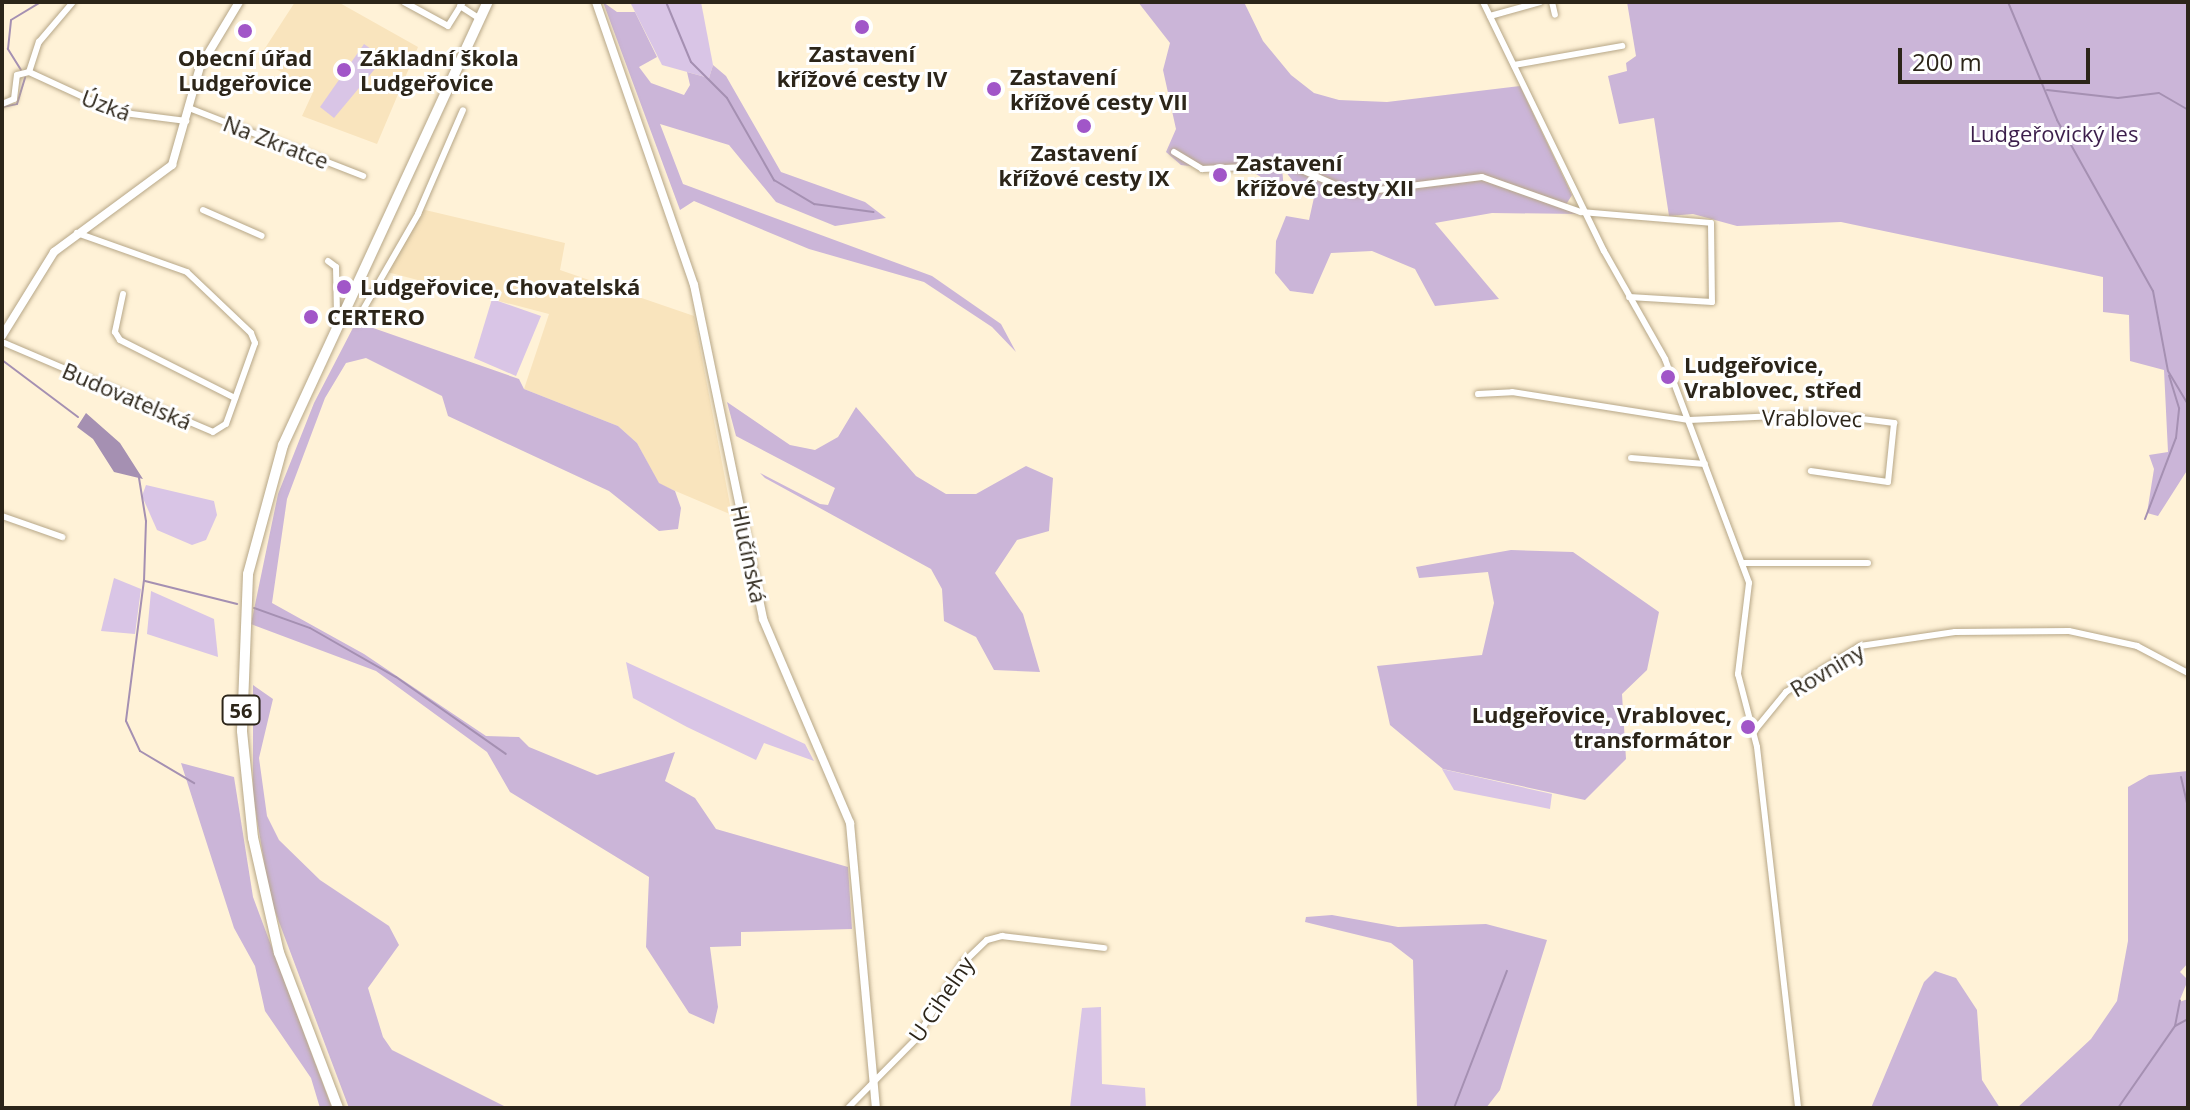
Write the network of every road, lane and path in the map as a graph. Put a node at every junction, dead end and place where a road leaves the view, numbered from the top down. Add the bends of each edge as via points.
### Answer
1 (59, 2) edge
2 (73, 2) edge
3 (404, 2) edge
4 (488, 2) edge
5 (596, 2) edge
6 (1483, 2) edge
7 (1540, 2) edge
8 (1552, 2) edge
9 (237, 3) edge
10 (462, 4) edge
11 (65, 10) junction
12 (1555, 15) dead end
13 (1490, 16) junction
14 (480, 19) junction
15 (1622, 46) dead end
16 (1514, 65) junction
17 (29, 72) junction
18 (2, 104) edge
19 (189, 108) junction
20 (463, 110) dead end
21 (186, 121) junction
22 (1174, 152) dead end
23 (363, 176) dead end
24 (206, 211) dead end
25 (1586, 212) junction
26 (77, 233) junction
27 (262, 236) dead end
28 (328, 261) dead end
29 (123, 294) dead end
30 (1629, 297) junction
31 (341, 316) junction
32 (2, 339) edge
33 (1478, 394) dead end
34 (235, 398) junction
35 (1689, 420) junction
36 (1631, 458) dead end
37 (1705, 464) junction
38 (1811, 471) dead end
39 (2, 516) edge
40 (62, 537) dead end
41 (1742, 563) junction
42 (1868, 563) dead end
43 (2188, 673) edge
44 (1755, 730) junction
45 (1104, 948) dead end
46 (874, 1078) junction
47 (338, 1108) edge
48 (848, 1108) edge
49 (876, 1108) edge
50 (1798, 1108) edge

1 - 11 street
2 - 11 street
3 - 10 street via 448,26
4 - 14 main road, 56
5 - 46 street, Hlučínská via 694,285 763,619 850,823
6 - 13 street
7 - 13 street
8 - 12 street
9 - 19 street via 200,67
10 - 14 street
11 - 17 street via 39,42
13 - 16 street
14 - 31 main road, 56
15 - 16 street
16 - 25 street
17 - 18 street via 17,75 14,99
17 - 21 street, Úzká via 116,112
19 - 21 street
19 - 23 street, Na Zkratce
20 - 31 street via 418,214 364,314 356,322
21 - 26 street via 166,174
22 - 25 street via 1202,169 1290,165 1354,193 1482,177
24 - 27 street
25 - 30 street
25 - 30 street via 1711,223 1712,302
26 - 32 street via 45,262
26 - 34 street, Budovatelská via 187,272 251,333 255,343
28 - 31 street via 336,267 333,302
29 - 34 street, Budovatelská via 115,332 120,340
30 - 35 street via 1665,359
31 - 47 main road, 56 via 265,494 248,574 241,667 248,796 260,878 291,992
32 - 34 street, Budovatelská via 213,432 226,424
33 - 35 street, Vrablovec via 1512,392
35 - 37 street
35 - 38 street, Vrablovec via 1821,414 1894,423 1888,482
36 - 37 street
37 - 41 street
39 - 40 street
41 - 42 street
41 - 44 street via 1750,600 1738,674
43 - 44 street, Rovniny via 2149,651 2053,630 1955,632 1865,644 1786,692
44 - 50 street
45 - 46 street, U Cihelny via 1002,936 987,940 956,973 915,1040
46 - 48 street, U Cihelny
46 - 49 street, Hlučínská

